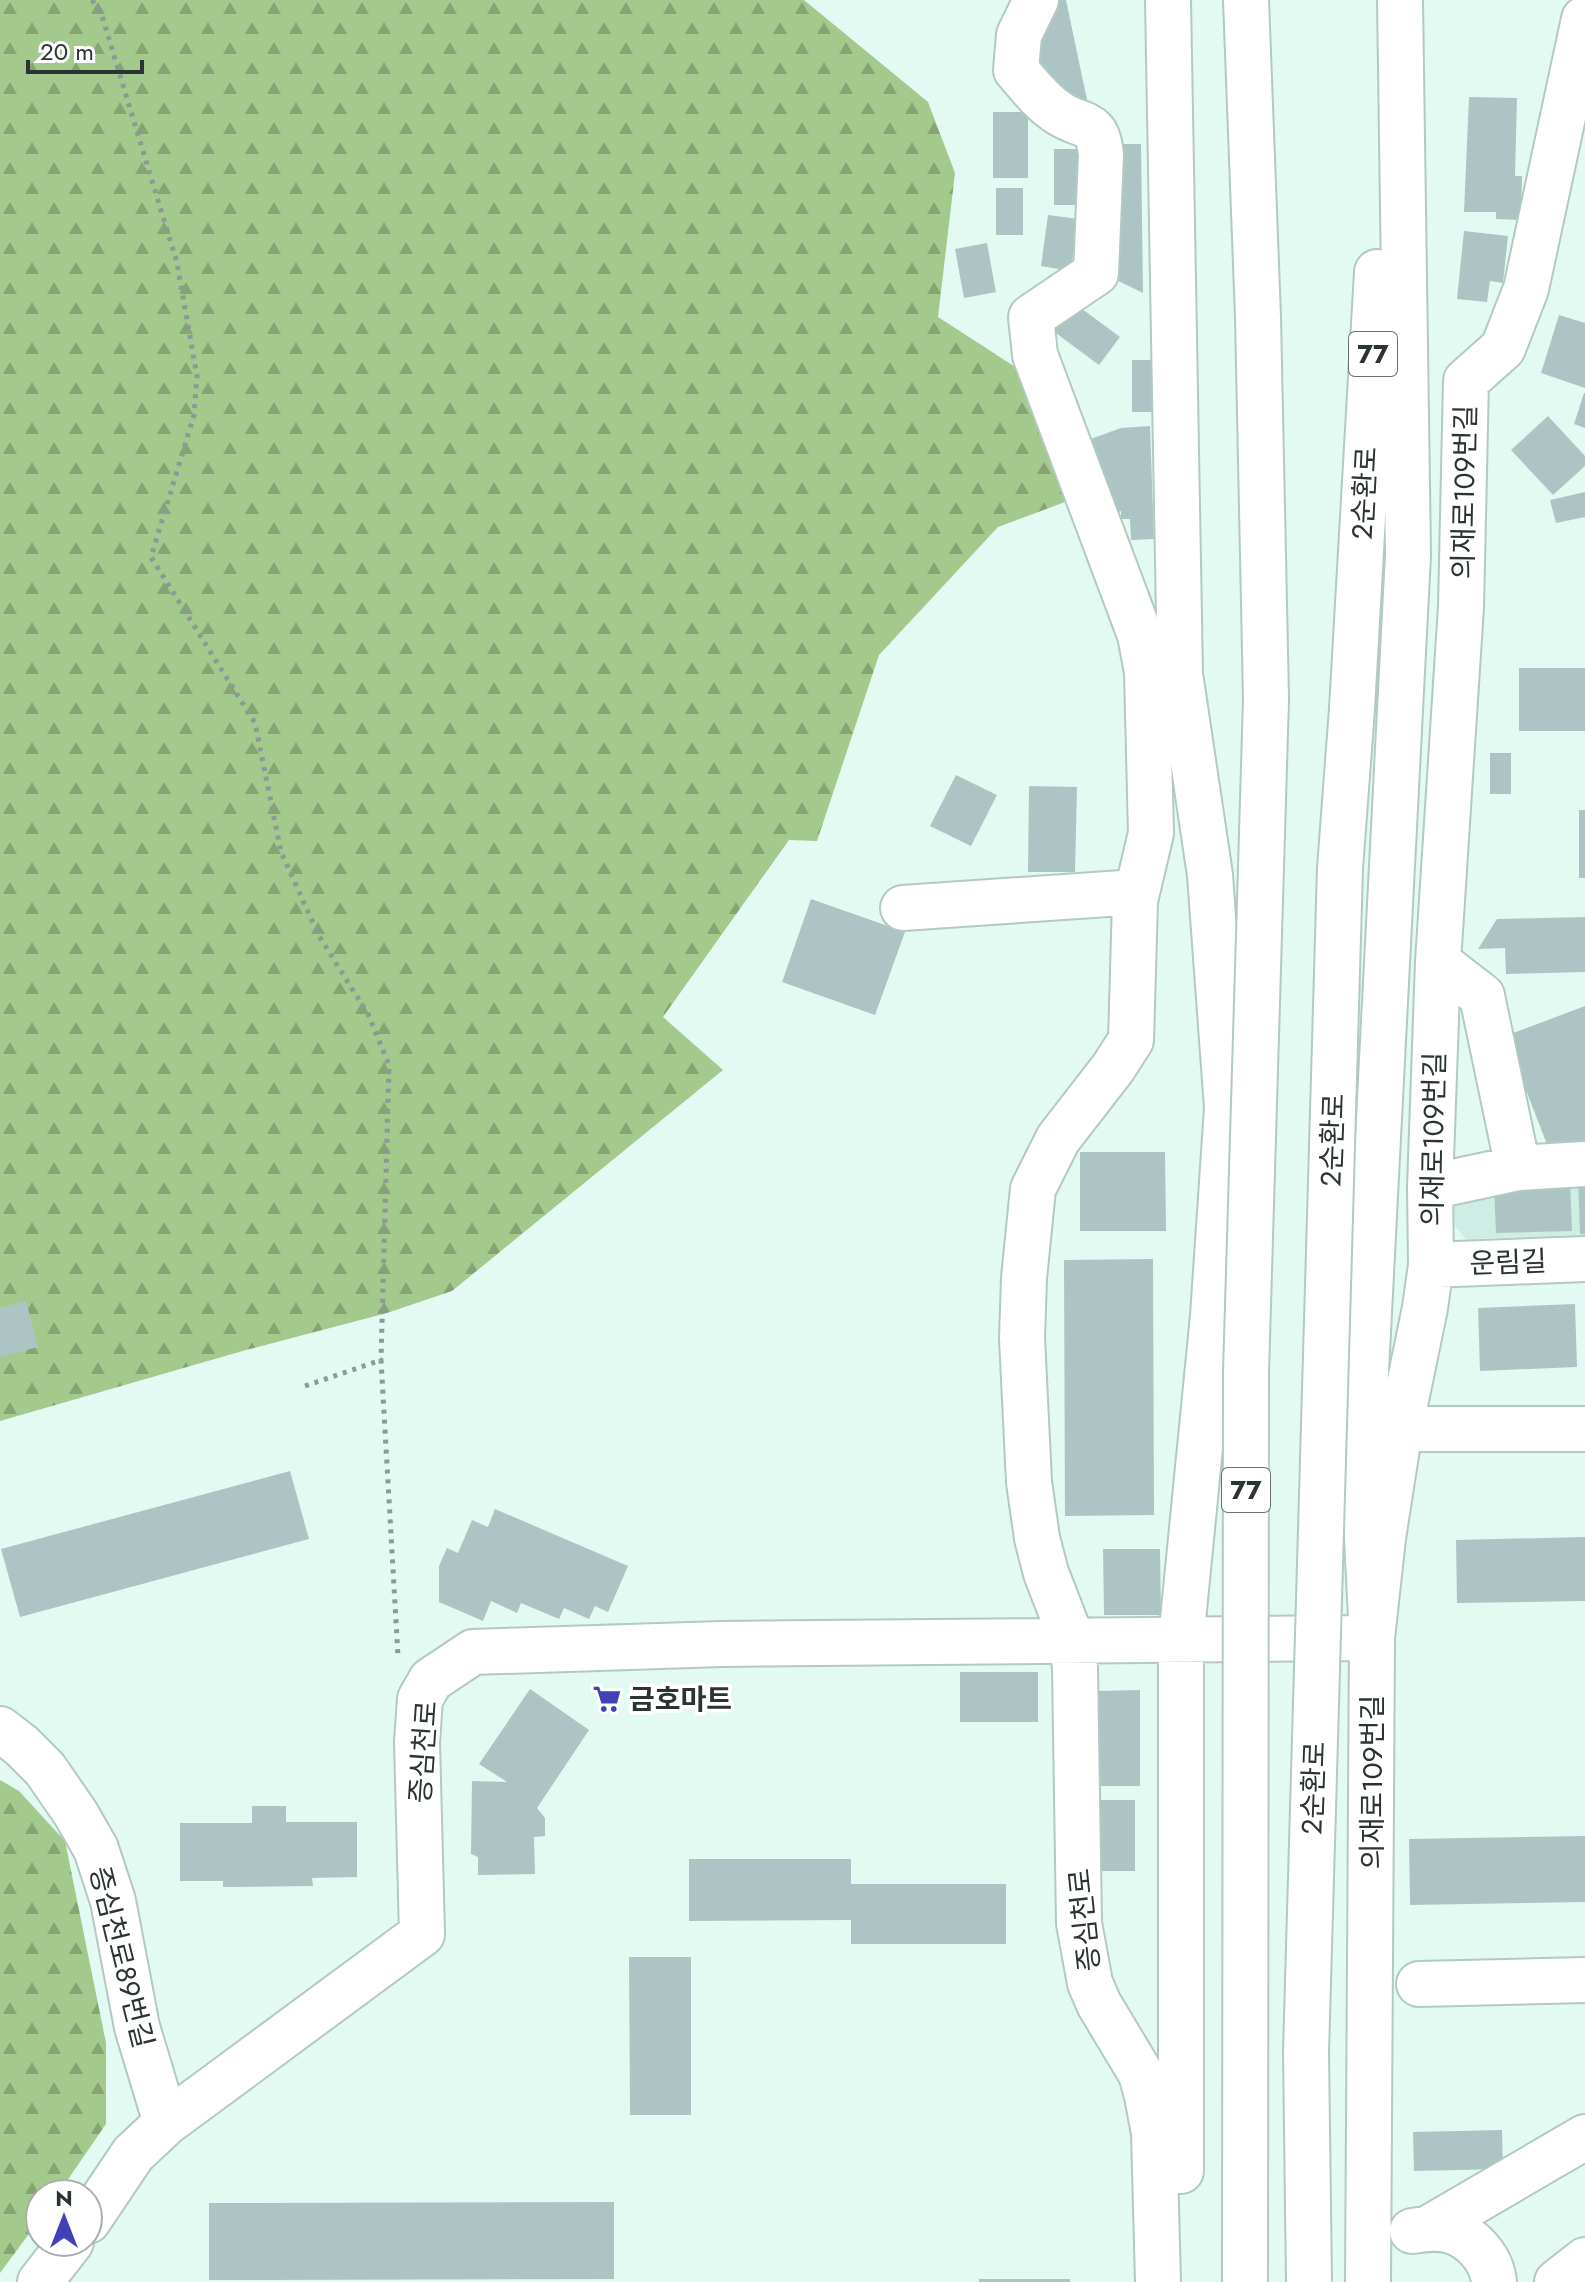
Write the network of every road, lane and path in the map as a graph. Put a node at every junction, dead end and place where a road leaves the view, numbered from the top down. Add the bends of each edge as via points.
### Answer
1 (92, 0) edge
2 (1036, 0) edge
3 (1168, 0) edge
4 (1246, 0) edge
5 (1393, 0) edge
6 (1400, 0) edge
7 (1584, 19) edge
8 (1137, 892) junction
9 (903, 908) dead end
10 (1438, 962) junction
11 (1585, 1164) edge
12 (1518, 1168) junction
13 (1430, 1187) junction
14 (1585, 1259) edge
15 (1431, 1265) junction
16 (381, 1360) junction
17 (305, 1386) dead end
18 (1400, 1429) junction
19 (1585, 1429) edge
20 (1372, 1638) junction
21 (1072, 1640) junction
22 (1181, 1640) junction
23 (420, 1699) junction
24 (0, 1729) edge
25 (1585, 1980) edge
26 (1419, 1984) dead end
27 (166, 2123) junction
28 (1585, 2137) edge
29 (104, 2197) edge
30 (1429, 2228) junction
31 (59, 2258) edge
32 (1585, 2260) edge
33 (40, 2282) edge
34 (1158, 2282) edge
35 (1181, 2282) edge
36 (1245, 2282) edge
37 (1309, 2282) edge
38 (1369, 2282) edge
39 (1494, 2282) edge
40 (1557, 2282) edge

1 - 16 path via 102,16 177,263 197,376 194,415 151,557 255,723 281,852 319,936 368,1014 389,1065
2 - 8 main road, 증심천로 via 1019,35 1016,70 1058,114 1093,127 1100,139 1096,273 1031,317 1035,355 1140,635 1147,672 1151,833
3 - 22 main road via 1180,674 1210,875 1227,1108
4 - 36 main road, 77, bridge via 1266,699 1246,1372
5 - 37 main road, 2순환로 / 77, bridge via 1340,868 1307,2005
6 - 20 main road via 1408,555 1366,1371
7 - 10 main road, 의재로109번길 via 1526,289 1503,348 1466,381 1461,607
8 - 9 main road
8 - 21 main road, 증심천로 via 1131,1040 1058,1139 1033,1189 1024,1278 1029,1482 1043,1561
10 - 12 main road via 1482,996
10 - 13 main road, 의재로109번길
11 - 12 main road
12 - 13 main road
13 - 15 main road, 의재로109번길
14 - 15 main road, 운림길
15 - 18 main road, 의재로109번길
16 - 17 path
16 - 23 path via 400,1691
18 - 19 main road
18 - 20 main road, 의재로109번길
20 - 22 main road, 증심천로
20 - 38 main road, 의재로109번길
21 - 22 main road, 증심천로
21 - 23 main road, 증심천로 via 473,1652 431,1680
21 - 34 main road, 증심천로 via 1079,1923 1090,1983 1141,2074 1147,2096 1154,2133
22 - 35 main road
23 - 27 main road, 증심천로 via 422,1934
24 - 27 main road, 증심천로89번길 via 45,1769 96,1849 113,1901 137,2027
25 - 26 main road
27 - 29 main road, 증심천로 via 133,2154
28 - 30 main road
30 - 38 main road via 1394,2240 1381,2253
30 - 39 main road via 1450,2230 1470,2241 1485,2256
31 - 33 main road
32 - 40 main road

